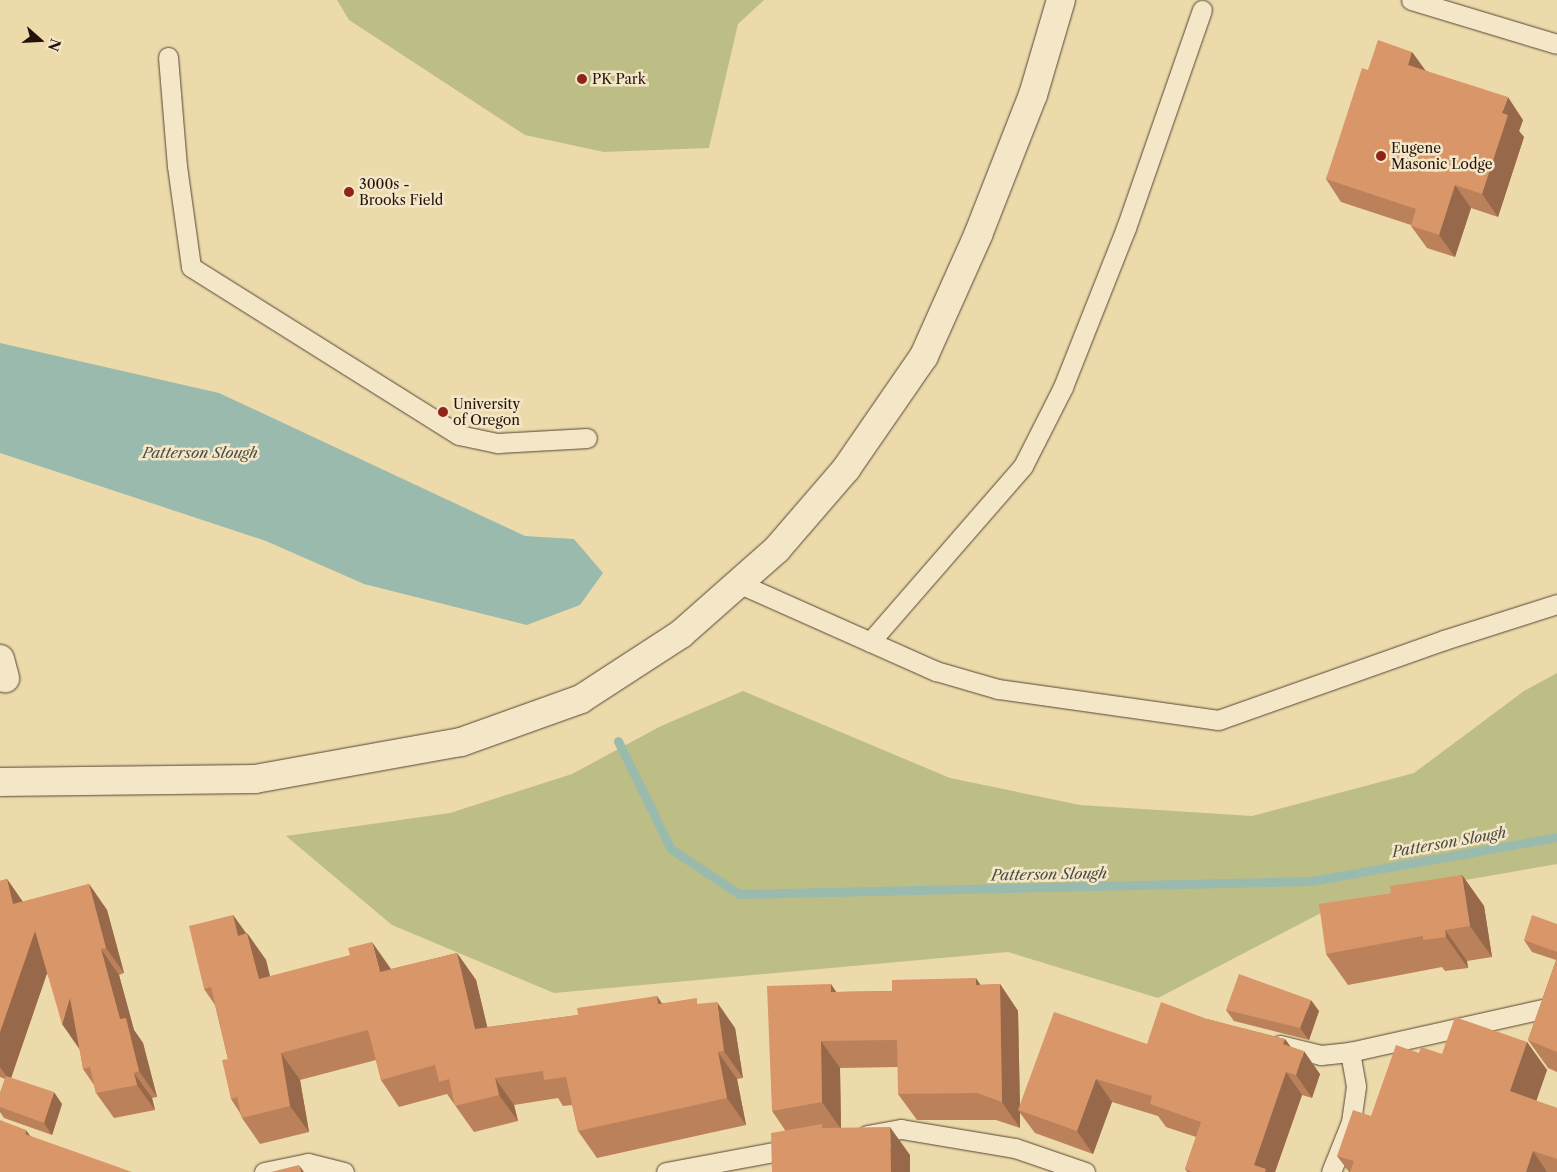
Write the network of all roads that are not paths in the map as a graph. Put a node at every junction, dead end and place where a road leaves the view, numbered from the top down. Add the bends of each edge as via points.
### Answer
1 (1061, 0) edge
2 (1412, 0) edge
3 (1202, 10) dead end
4 (1557, 44) edge
5 (168, 57) dead end
6 (587, 438) dead end
7 (738, 583) junction
8 (1557, 604) edge
9 (870, 642) junction
10 (0, 782) edge
11 (1544, 1009) edge
12 (1264, 1041) edge
13 (1350, 1052) junction
14 (852, 1138) edge
15 (813, 1145) edge
16 (686, 1170) edge
17 (264, 1172) edge
18 (344, 1172) edge
19 (666, 1172) edge
20 (1085, 1172) edge
21 (1331, 1172) edge

1 - 7 main road via 1030,104 978,235 924,356 846,469 777,549
2 - 4 lane
3 - 9 lane via 1126,228 1063,387 1023,466
5 - 6 lane via 177,166 191,267 459,435 498,443
7 - 9 lane
7 - 10 main road via 681,634 581,699 461,742 255,779
8 - 9 lane via 1444,640 1218,720 998,689 936,671
11 - 13 lane
12 - 13 lane via 1321,1055
13 - 21 lane via 1356,1086 1351,1122
14 - 20 lane via 901,1129 1014,1148
15 - 16 lane
16 - 19 lane
17 - 18 lane via 308,1163

